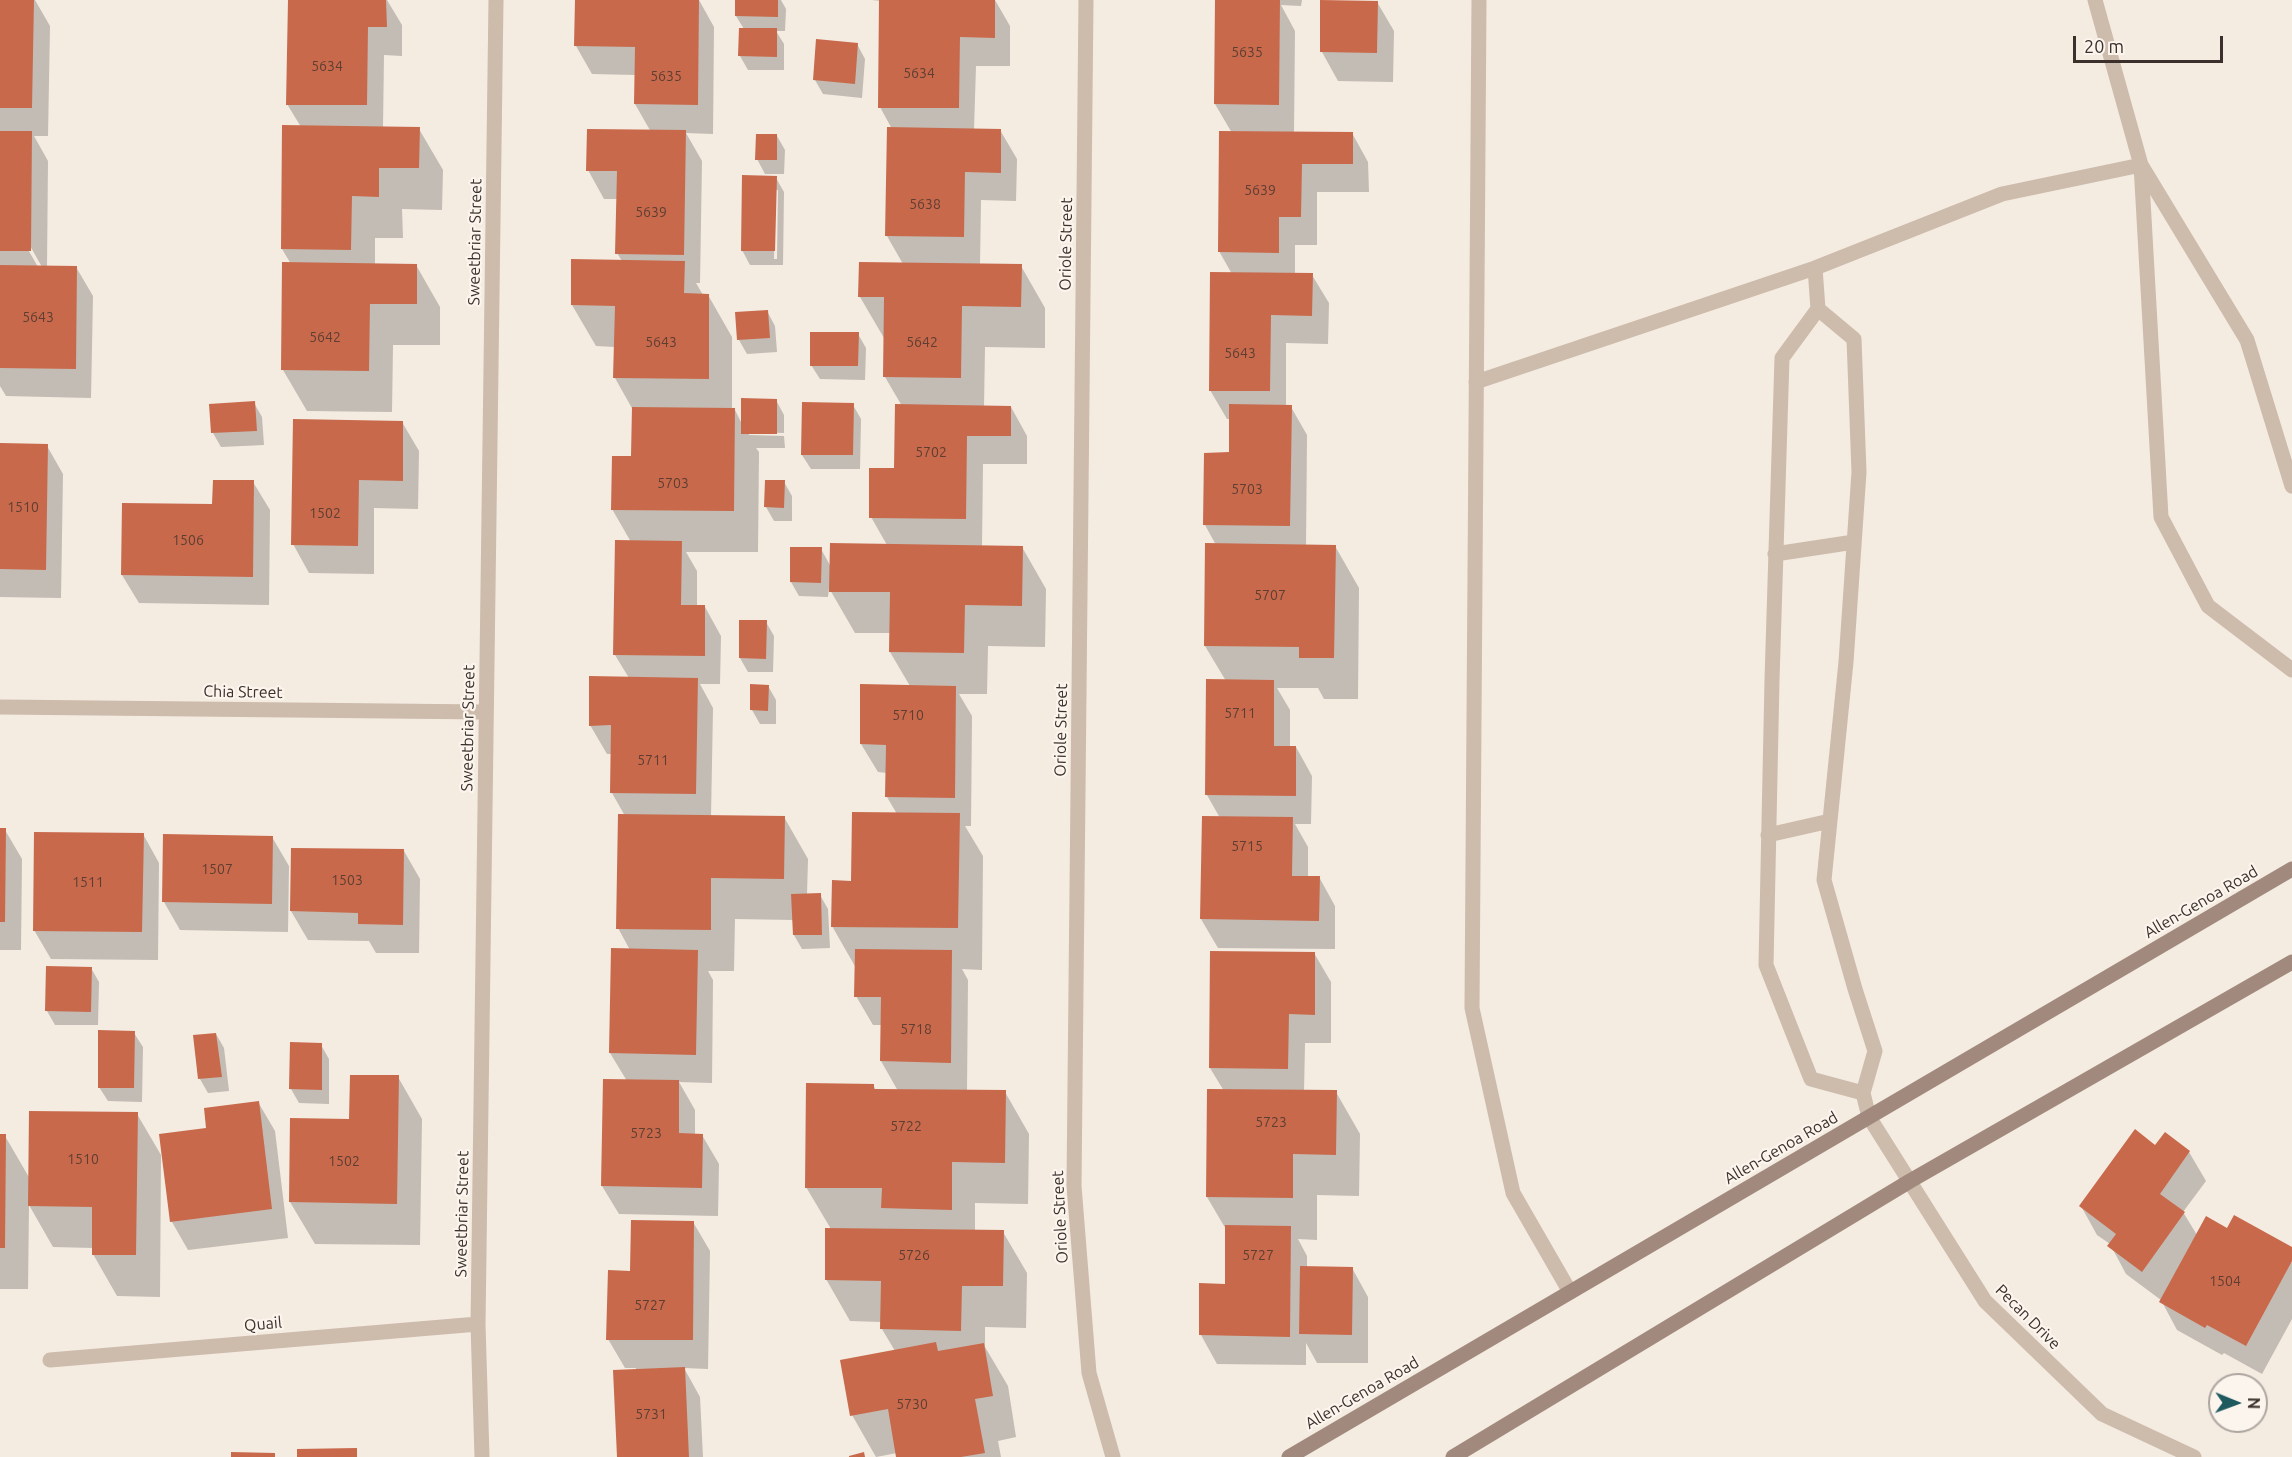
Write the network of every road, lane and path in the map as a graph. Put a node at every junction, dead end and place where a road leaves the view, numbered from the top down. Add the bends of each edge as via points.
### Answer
1 (496, 0) edge
2 (1086, 0) edge
3 (1479, 0) edge
4 (2096, 0) edge
5 (2141, 165) junction
6 (1815, 268) junction
7 (1818, 309) junction
8 (1476, 382) junction
9 (2292, 486) edge
10 (1854, 542) junction
11 (1775, 554) junction
12 (2292, 670) edge
13 (0, 707) edge
14 (486, 712) junction
15 (1830, 821) junction
16 (1768, 835) junction
17 (2292, 869) edge
18 (2292, 962) edge
19 (1863, 1093) junction
20 (1869, 1117) junction
21 (1910, 1181) junction
22 (1570, 1292) junction
23 (478, 1324) junction
24 (50, 1360) dead end
25 (482, 1457) edge
26 (1113, 1457) edge
27 (1288, 1457) edge
28 (1453, 1457) edge
29 (2194, 1457) edge

1 - 14 street, Sweetbriar Street
2 - 26 street, Oriole Street via 1074,1186 1089,1373
3 - 8 street
4 - 5 street
5 - 6 street via 2002,194
5 - 9 street via 2247,340
5 - 12 street via 2162,517 2208,606
6 - 7 street
6 - 8 street
7 - 10 street via 1854,339 1859,472
7 - 11 street via 1782,358
8 - 22 street via 1472,1008 1513,1193
10 - 11 street
10 - 15 street
11 - 16 street
13 - 14 street, Chia Street
14 - 23 street, Sweetbriar Street
15 - 16 street
15 - 19 street via 1824,880 1875,1051
16 - 19 street via 1766,966 1811,1079
17 - 20 main road, Allen-Genoa Road
18 - 21 main road
19 - 20 street, Pecan Drive
20 - 21 street, Pecan Drive
20 - 22 main road, Allen-Genoa Road
21 - 28 main road
21 - 29 street, Pecan Drive via 1985,1301 2002,1318 2102,1414
22 - 27 main road, Allen-Genoa Road
23 - 24 street, Quail
23 - 25 street, Sweetbriar Street

